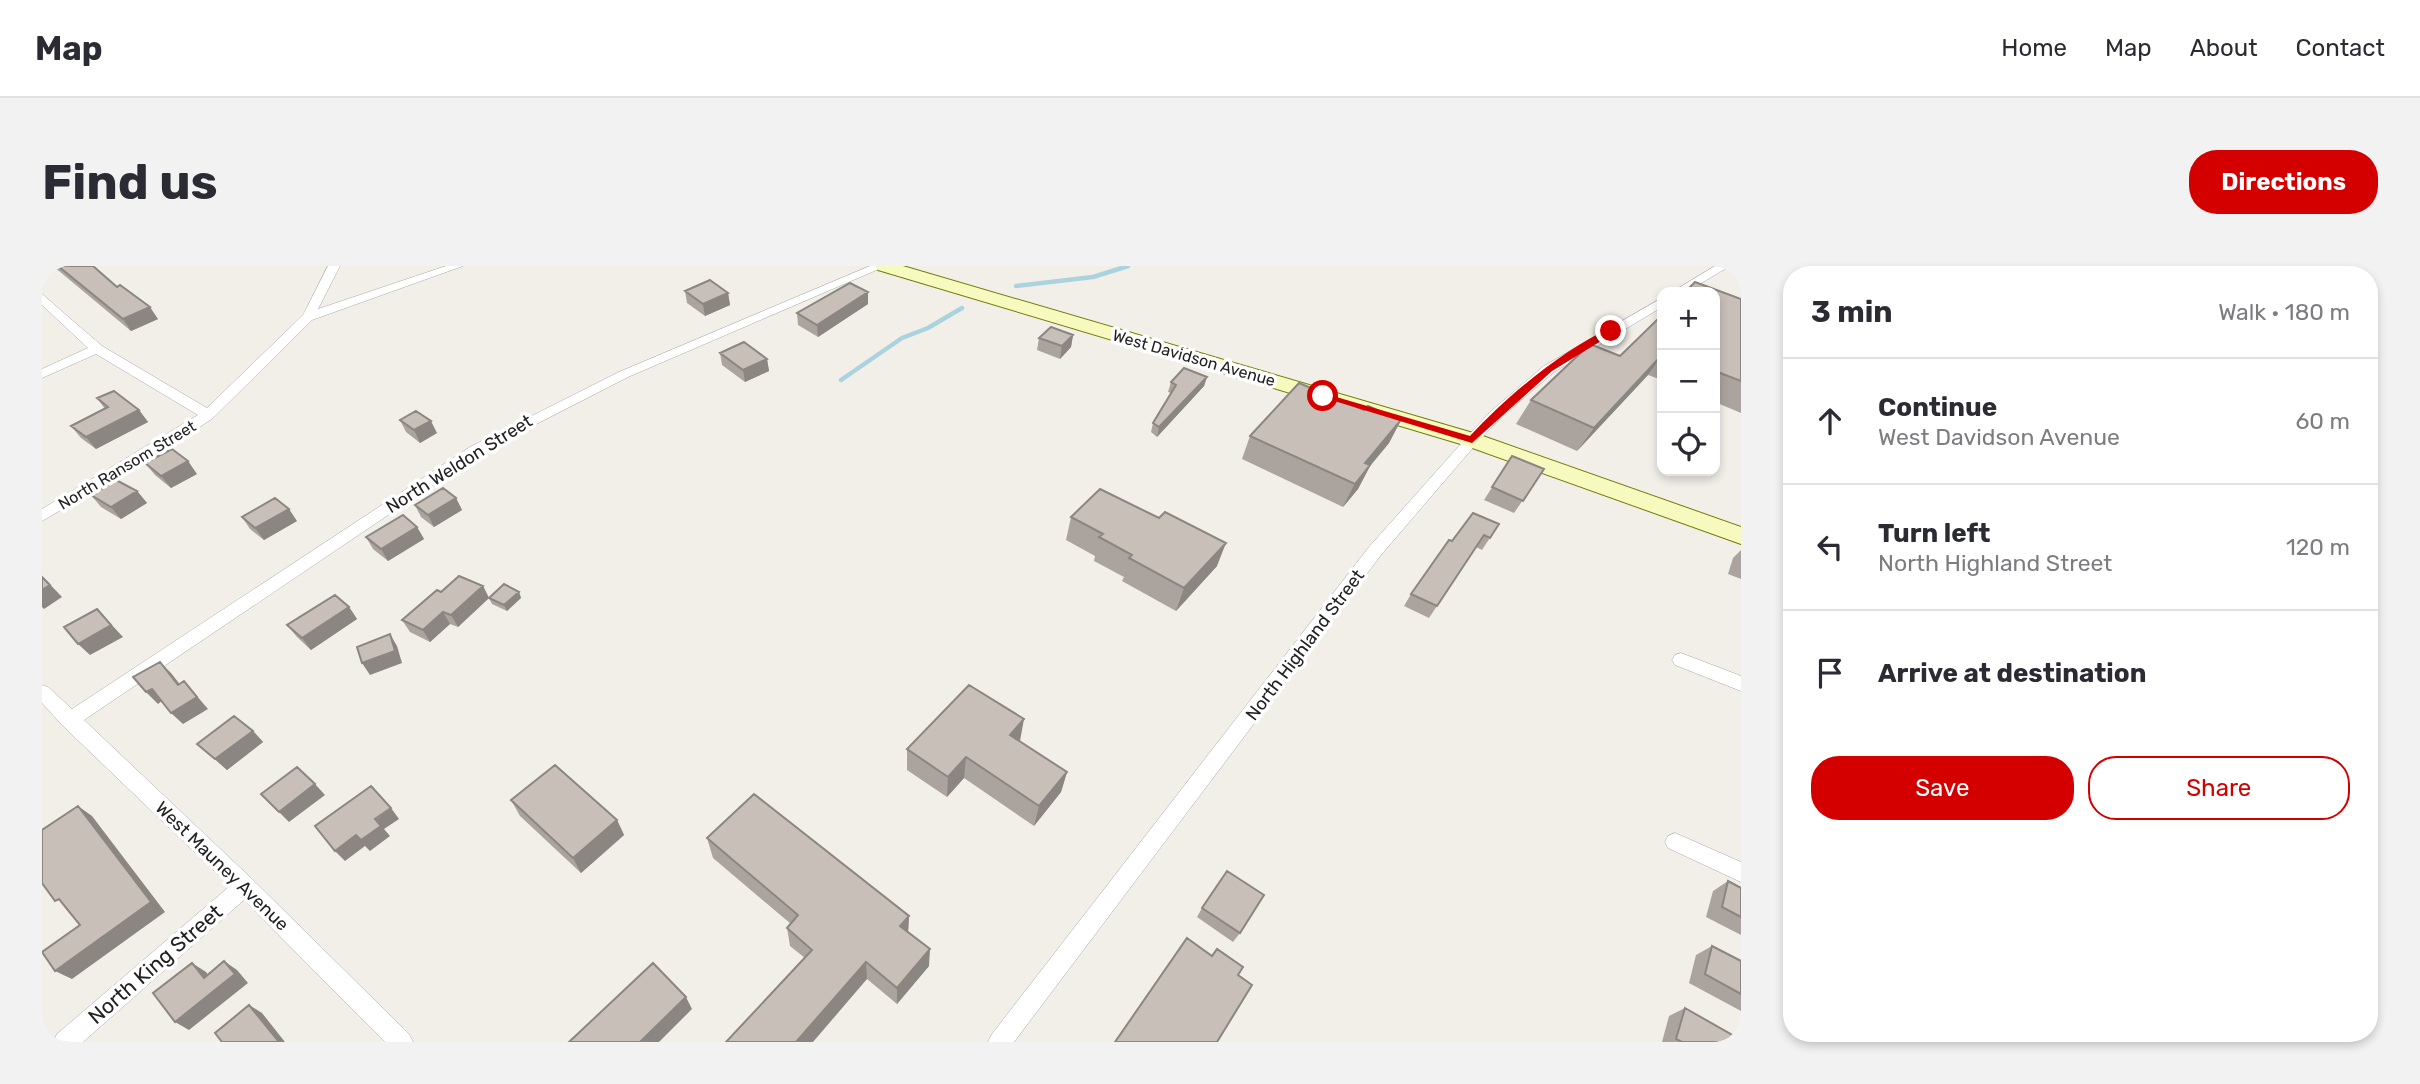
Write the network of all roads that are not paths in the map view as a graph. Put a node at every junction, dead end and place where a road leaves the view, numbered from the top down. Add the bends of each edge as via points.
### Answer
1 (334, 266) edge
2 (457, 266) edge
3 (882, 266) edge
4 (1724, 266) edge
5 (1687, 287) edge
6 (42, 298) edge
7 (1657, 305) edge
8 (308, 317) junction
9 (97, 349) junction
10 (42, 374) edge
11 (208, 415) junction
12 (1472, 440) junction
13 (42, 516) edge
14 (1741, 536) edge
15 (1681, 660) dead end
16 (1741, 684) edge
17 (42, 692) edge
18 (69, 720) junction
19 (1675, 842) dead end
20 (1741, 872) edge
21 (245, 886) junction
22 (65, 1042) edge
23 (401, 1042) edge
24 (1000, 1042) edge

1 - 8 street
2 - 8 street, North Ransom Street
3 - 12 street, West Davidson Avenue
3 - 18 street, North Weldon Street via 543,411 475,450
4 - 5 street
6 - 9 street
7 - 12 street, North Highland Street via 1549,369
8 - 11 street, North Ransom Street
9 - 10 street
9 - 11 street
11 - 13 street, North Ransom Street
12 - 14 street, West Davidson Avenue
12 - 24 street, North Highland Street via 1376,551
15 - 16 street
17 - 18 street, West Mauney Avenue
18 - 21 street, West Mauney Avenue
19 - 20 street
21 - 22 street, North King Street
21 - 23 street, West Mauney Avenue

